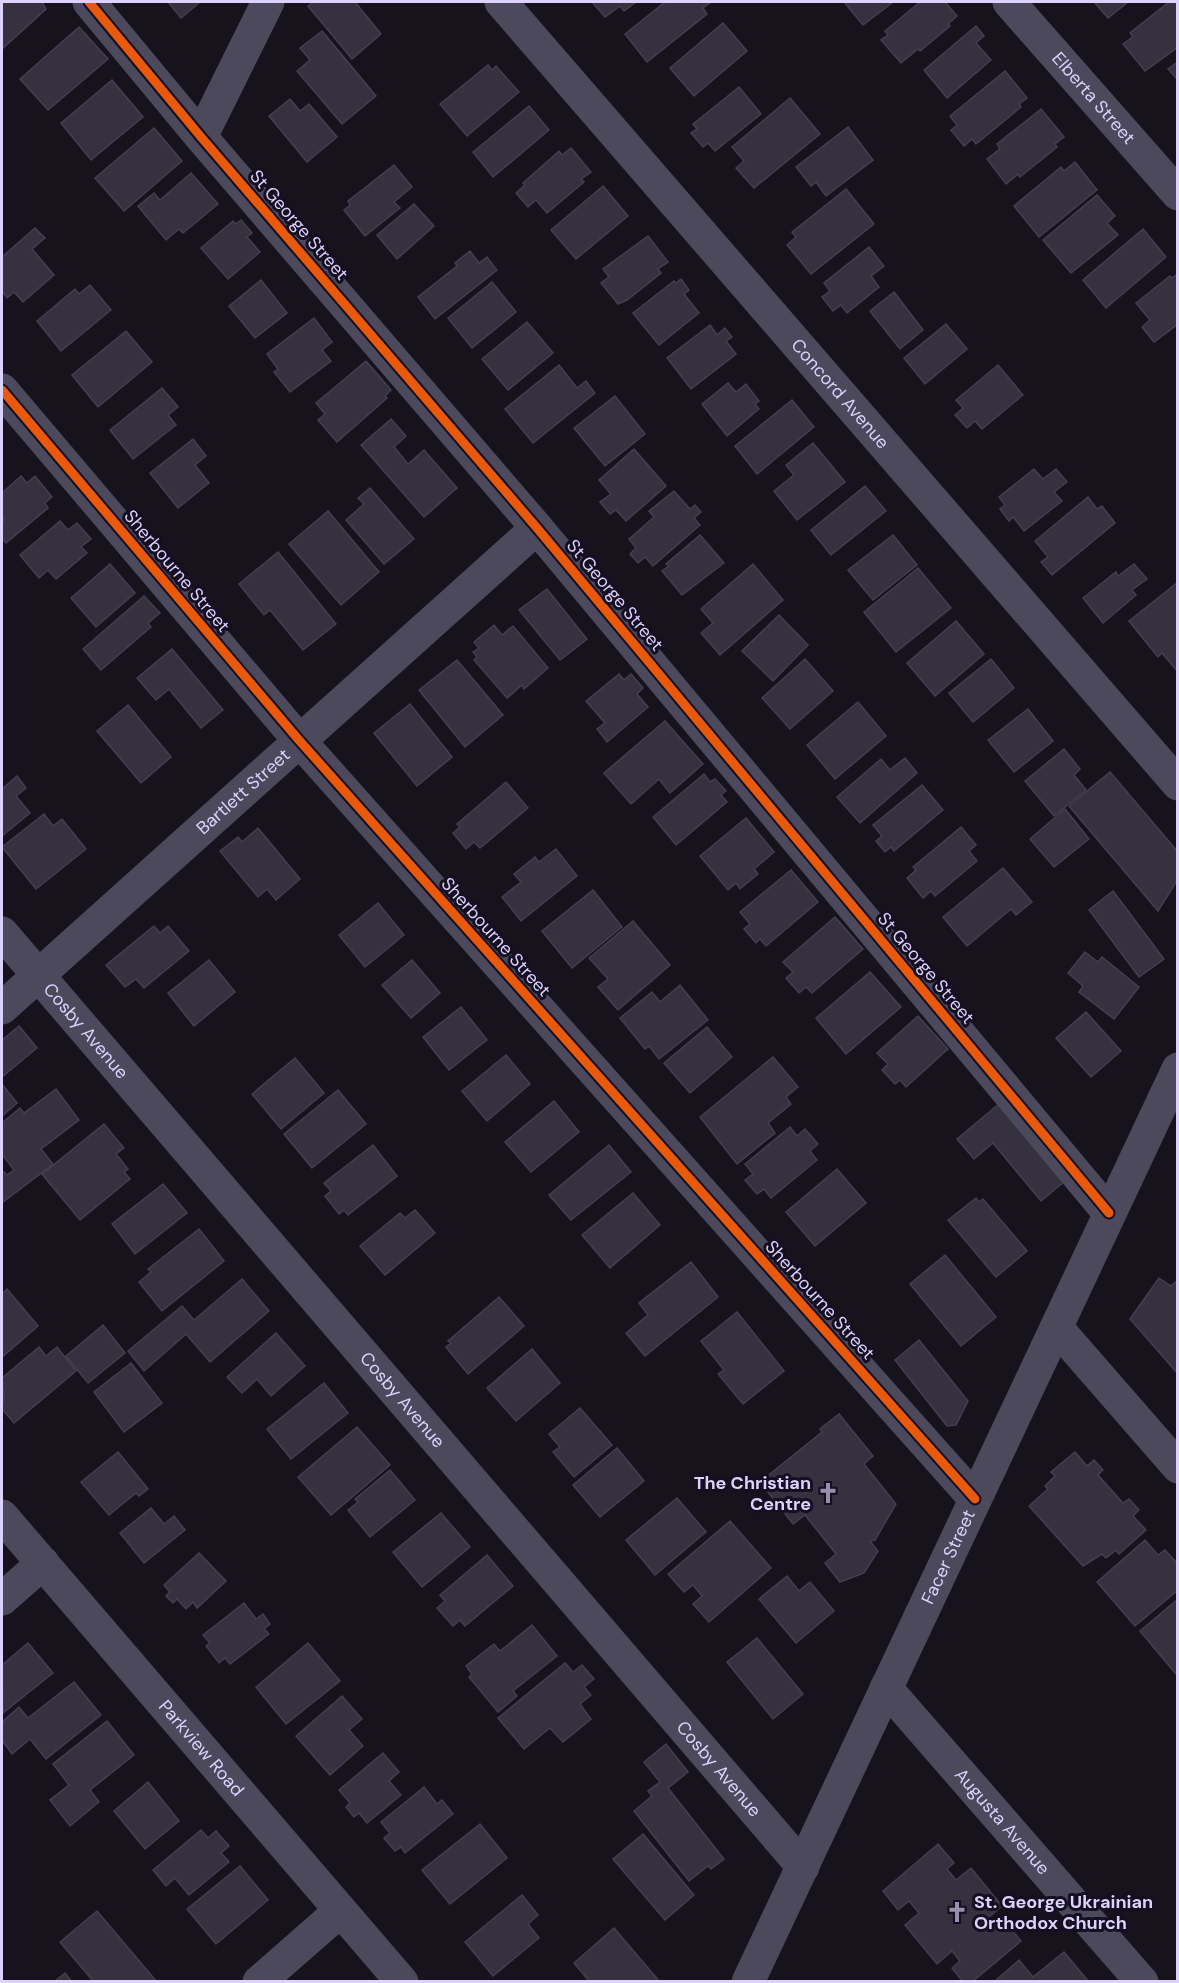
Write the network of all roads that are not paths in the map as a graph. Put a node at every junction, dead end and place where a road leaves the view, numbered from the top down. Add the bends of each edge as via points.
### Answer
1 (89, 2) edge
2 (268, 2) edge
3 (501, 2) edge
4 (1009, 2) edge
5 (201, 137) junction
6 (1178, 194) edge
7 (2, 390) edge
8 (537, 528) junction
9 (298, 740) junction
10 (1178, 784) edge
11 (2, 933) edge
12 (38, 976) junction
13 (2, 1008) edge
14 (1178, 1069) edge
15 (1109, 1213) junction
16 (1057, 1328) junction
17 (1178, 1467) edge
18 (975, 1499) junction
19 (2, 1516) edge
20 (43, 1563) junction
21 (2, 1599) edge
22 (886, 1688) junction
23 (803, 1867) junction
24 (340, 1911) junction
25 (259, 1982) edge
26 (402, 1982) edge
27 (748, 1982) edge
28 (1142, 1982) edge

1 - 5 street, St George Street
2 - 5 street
3 - 10 street, Concord Avenue
4 - 6 street, Elberta Street
5 - 8 street, St George Street
7 - 9 street, Sherbourne Street
8 - 9 street, Bartlett Street
8 - 15 street, St George Street
9 - 12 street, Bartlett Street
9 - 18 street, Sherbourne Street
11 - 12 street, Cosby Avenue
12 - 13 street, Bartlett Street
12 - 23 street, Cosby Avenue
14 - 15 street, Facer Street
15 - 16 street, Facer Street
16 - 17 street
16 - 18 street, Facer Street
18 - 22 street, Facer Street
19 - 20 street, Parkview Road
20 - 21 street
20 - 24 street, Parkview Road
22 - 23 street, Facer Street
22 - 28 street, Augusta Avenue
23 - 27 street, Facer Street
24 - 25 street
24 - 26 street, Parkview Road

